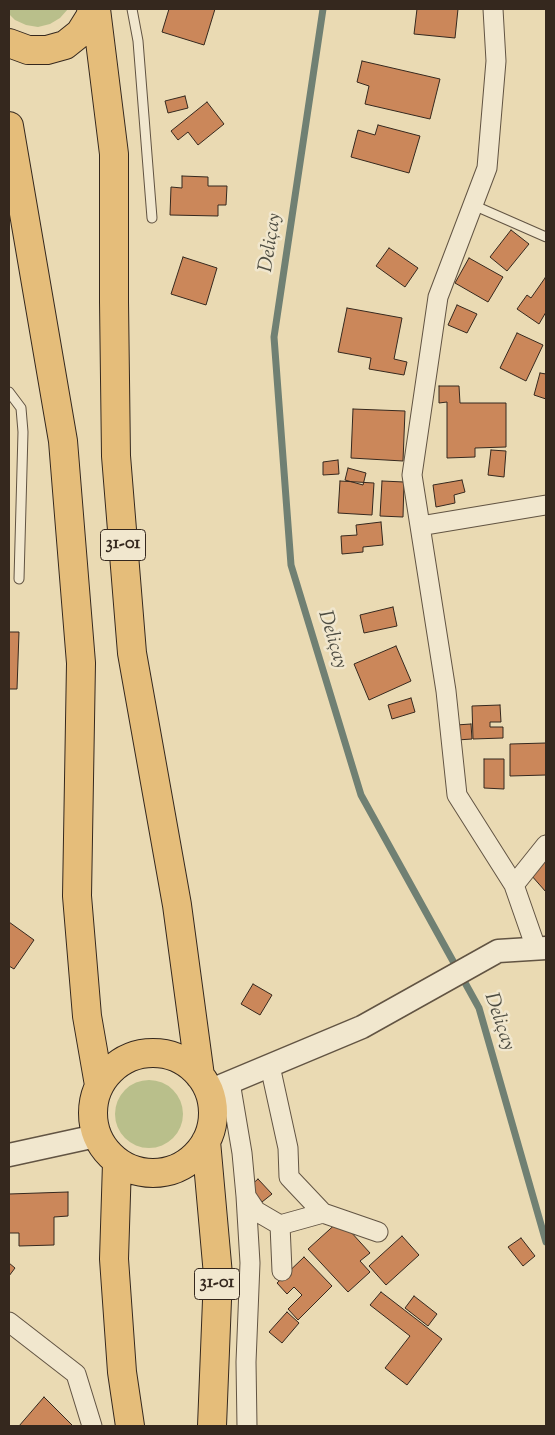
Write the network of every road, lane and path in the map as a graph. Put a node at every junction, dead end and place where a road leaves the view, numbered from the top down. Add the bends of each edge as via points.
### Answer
1 (94, 9) edge
2 (132, 9) edge
3 (493, 9) edge
4 (9, 43) edge
5 (9, 126) edge
6 (473, 206) junction
7 (152, 218) dead end
8 (546, 237) edge
9 (9, 392) edge
10 (546, 505) edge
11 (420, 526) junction
12 (19, 579) dead end
13 (546, 845) edge
14 (514, 885) junction
15 (541, 948) edge
16 (270, 1066) junction
17 (213, 1083) junction
18 (99, 1085) junction
19 (96, 1136) junction
20 (206, 1141) junction
21 (9, 1155) edge
22 (117, 1163) junction
23 (246, 1196) junction
24 (322, 1213) junction
25 (280, 1225) junction
26 (378, 1232) dead end
27 (282, 1270) dead end
28 (9, 1322) edge
29 (92, 1426) edge
30 (130, 1426) edge
31 (212, 1426) edge
32 (246, 1426) edge

1 - 4 highway via 80,33 65,45 47,50 28,50
1 - 17 highway, 31-01 via 114,154 116,456 132,653 177,906
2 - 7 lane via 138,41
3 - 6 street via 496,61 487,168
5 - 18 highway, 31-01 via 63,441 81,663 77,896 87,1016
6 - 8 lane
6 - 11 street via 438,297 412,475
9 - 12 lane via 22,408
10 - 11 street
11 - 14 street via 446,690 457,795
13 - 14 street
14 - 15 street
15 - 16 street via 498,951 362,1028
16 - 17 street
16 - 24 street via 288,1148 289,1177
17 - 18 highway via 173,1056 156,1053 138,1054 123,1061 109,1071
17 - 20 highway via 212,1125
17 - 23 street via 242,1153
18 - 19 highway via 93,1102
19 - 21 street
19 - 22 highway
20 - 22 highway via 182,1166 166,1172 132,1171
20 - 31 highway, 31-01 via 218,1275
22 - 30 highway via 114,1259 122,1372
23 - 25 street via 256,1211
23 - 32 street via 250,1262
24 - 25 street
24 - 26 street
25 - 27 street
28 - 29 street via 76,1374

